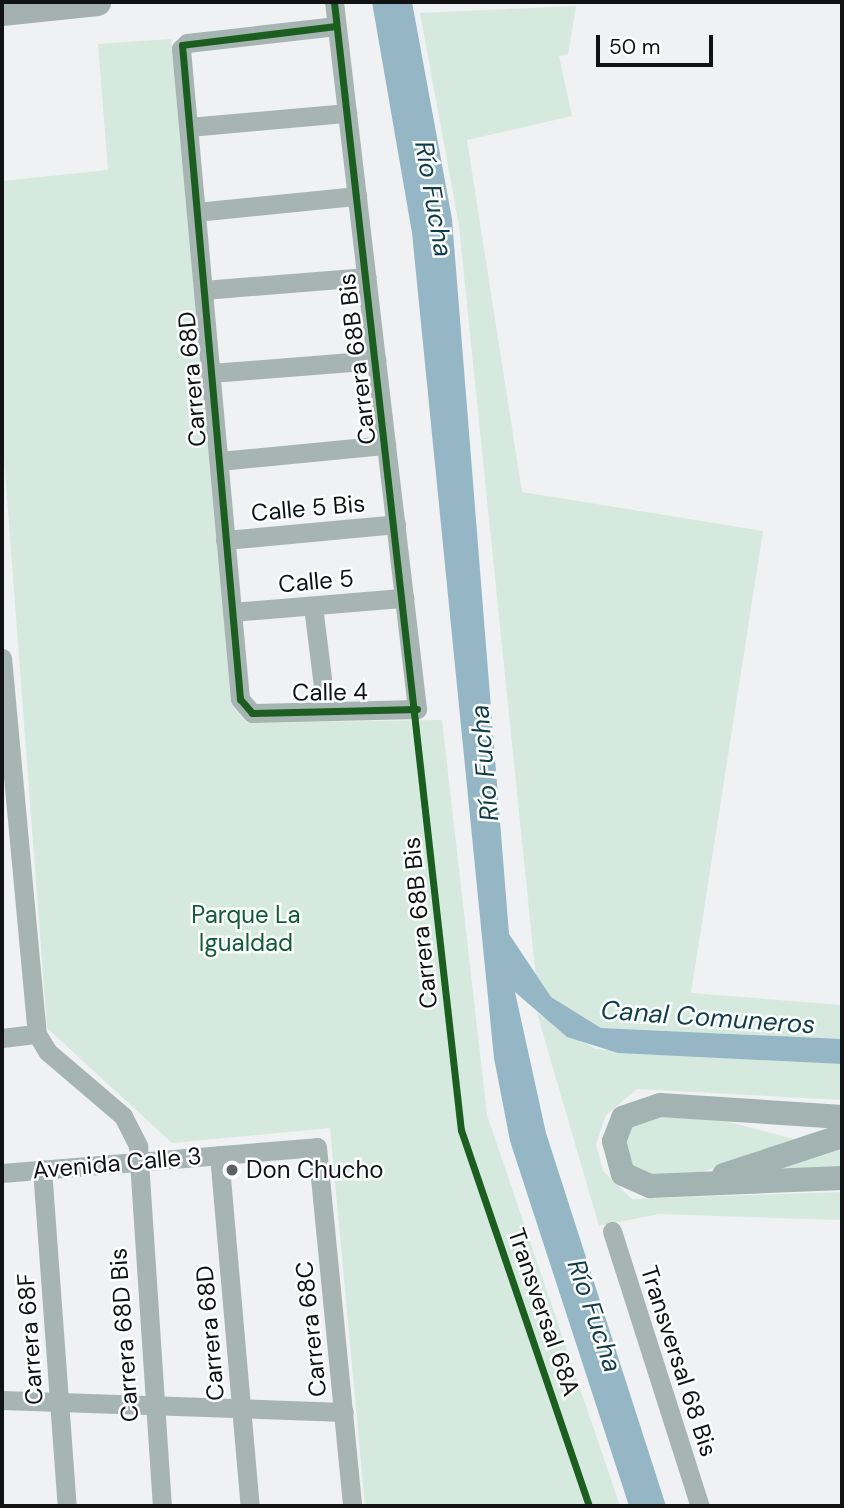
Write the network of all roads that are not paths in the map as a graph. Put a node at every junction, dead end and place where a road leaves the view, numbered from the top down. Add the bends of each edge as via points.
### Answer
1 (97, 2) edge
2 (334, 2) edge
3 (2, 12) edge
4 (336, 26) junction
5 (347, 113) junction
6 (189, 127) junction
7 (357, 196) junction
8 (197, 212) junction
9 (366, 277) junction
10 (203, 290) junction
11 (376, 360) junction
12 (211, 373) junction
13 (386, 445) junction
14 (219, 461) junction
15 (396, 524) junction
16 (225, 540) junction
17 (404, 598) junction
18 (313, 606) junction
19 (232, 612) junction
20 (2, 658) edge
21 (417, 709) joint
22 (243, 710) joint
23 (326, 711) junction
24 (37, 1034) junction
25 (2, 1038) edge
26 (685, 1105) junction
27 (842, 1117) edge
28 (842, 1130) edge
29 (842, 1136) edge
30 (317, 1147) joint
31 (219, 1155) junction
32 (136, 1160) junction
33 (42, 1169) junction
34 (2, 1173) edge
35 (842, 1178) edge
36 (683, 1186) junction
37 (612, 1231) dead end
38 (2, 1400) edge
39 (59, 1401) junction
40 (154, 1403) junction
41 (242, 1409) junction
42 (344, 1412) junction
43 (67, 1506) edge
44 (162, 1506) edge
45 (250, 1506) edge
46 (352, 1506) edge
47 (700, 1506) edge

1 - 3 highway
2 - 4 street, Carrera 68B Bis
4 - 5 street, Carrera 68B Bis
4 - 6 street, Carrera 68D via 182,45
5 - 6 street
5 - 7 street, Carrera 68B Bis
6 - 8 street, Carrera 68D
7 - 8 street
7 - 9 street, Carrera 68B Bis
8 - 10 street, Carrera 68D
9 - 10 street
9 - 11 street, Carrera 68B Bis
10 - 12 street, Carrera 68D
11 - 12 street
11 - 13 street, Carrera 68B Bis
12 - 14 street, Carrera 68D
13 - 14 street
13 - 15 street, Carrera 68B Bis
14 - 16 street, Carrera 68D
15 - 16 street, Calle 5 Bis
15 - 17 street, Carrera 68B Bis
16 - 19 street, Carrera 68D
17 - 18 street, Calle 5
17 - 21 street, Carrera 68B Bis
18 - 19 street, Calle 5
18 - 23 street
19 - 22 street, Carrera 68D
20 - 24 street
21 - 23 street, Calle 4
22 - 23 street, Calle 4
24 - 25 street
24 - 32 street, Carrera 68D Bis via 48,1052 132,1126
26 - 27 main road
26 - 28 main road
26 - 36 main road via 635,1110 624,1118 614,1141 620,1167 634,1181
29 - 36 main road
30 - 31 street, Avenida Calle 3
30 - 42 street, Carrera 68C
31 - 32 street, Avenida Calle 3
31 - 41 street, Carrera 68D
32 - 33 street, Avenida Calle 3
32 - 40 street, Carrera 68D Bis
33 - 34 street, Avenida Calle 3
33 - 39 street, Carrera 68F
35 - 36 main road
37 - 47 street, Transversal 68 Bis
38 - 39 street
39 - 40 street
39 - 43 street, Carrera 68F
40 - 41 street
40 - 44 street, Carrera 68D Bis
41 - 42 street
41 - 45 street, Carrera 68D
42 - 46 street, Carrera 68C

